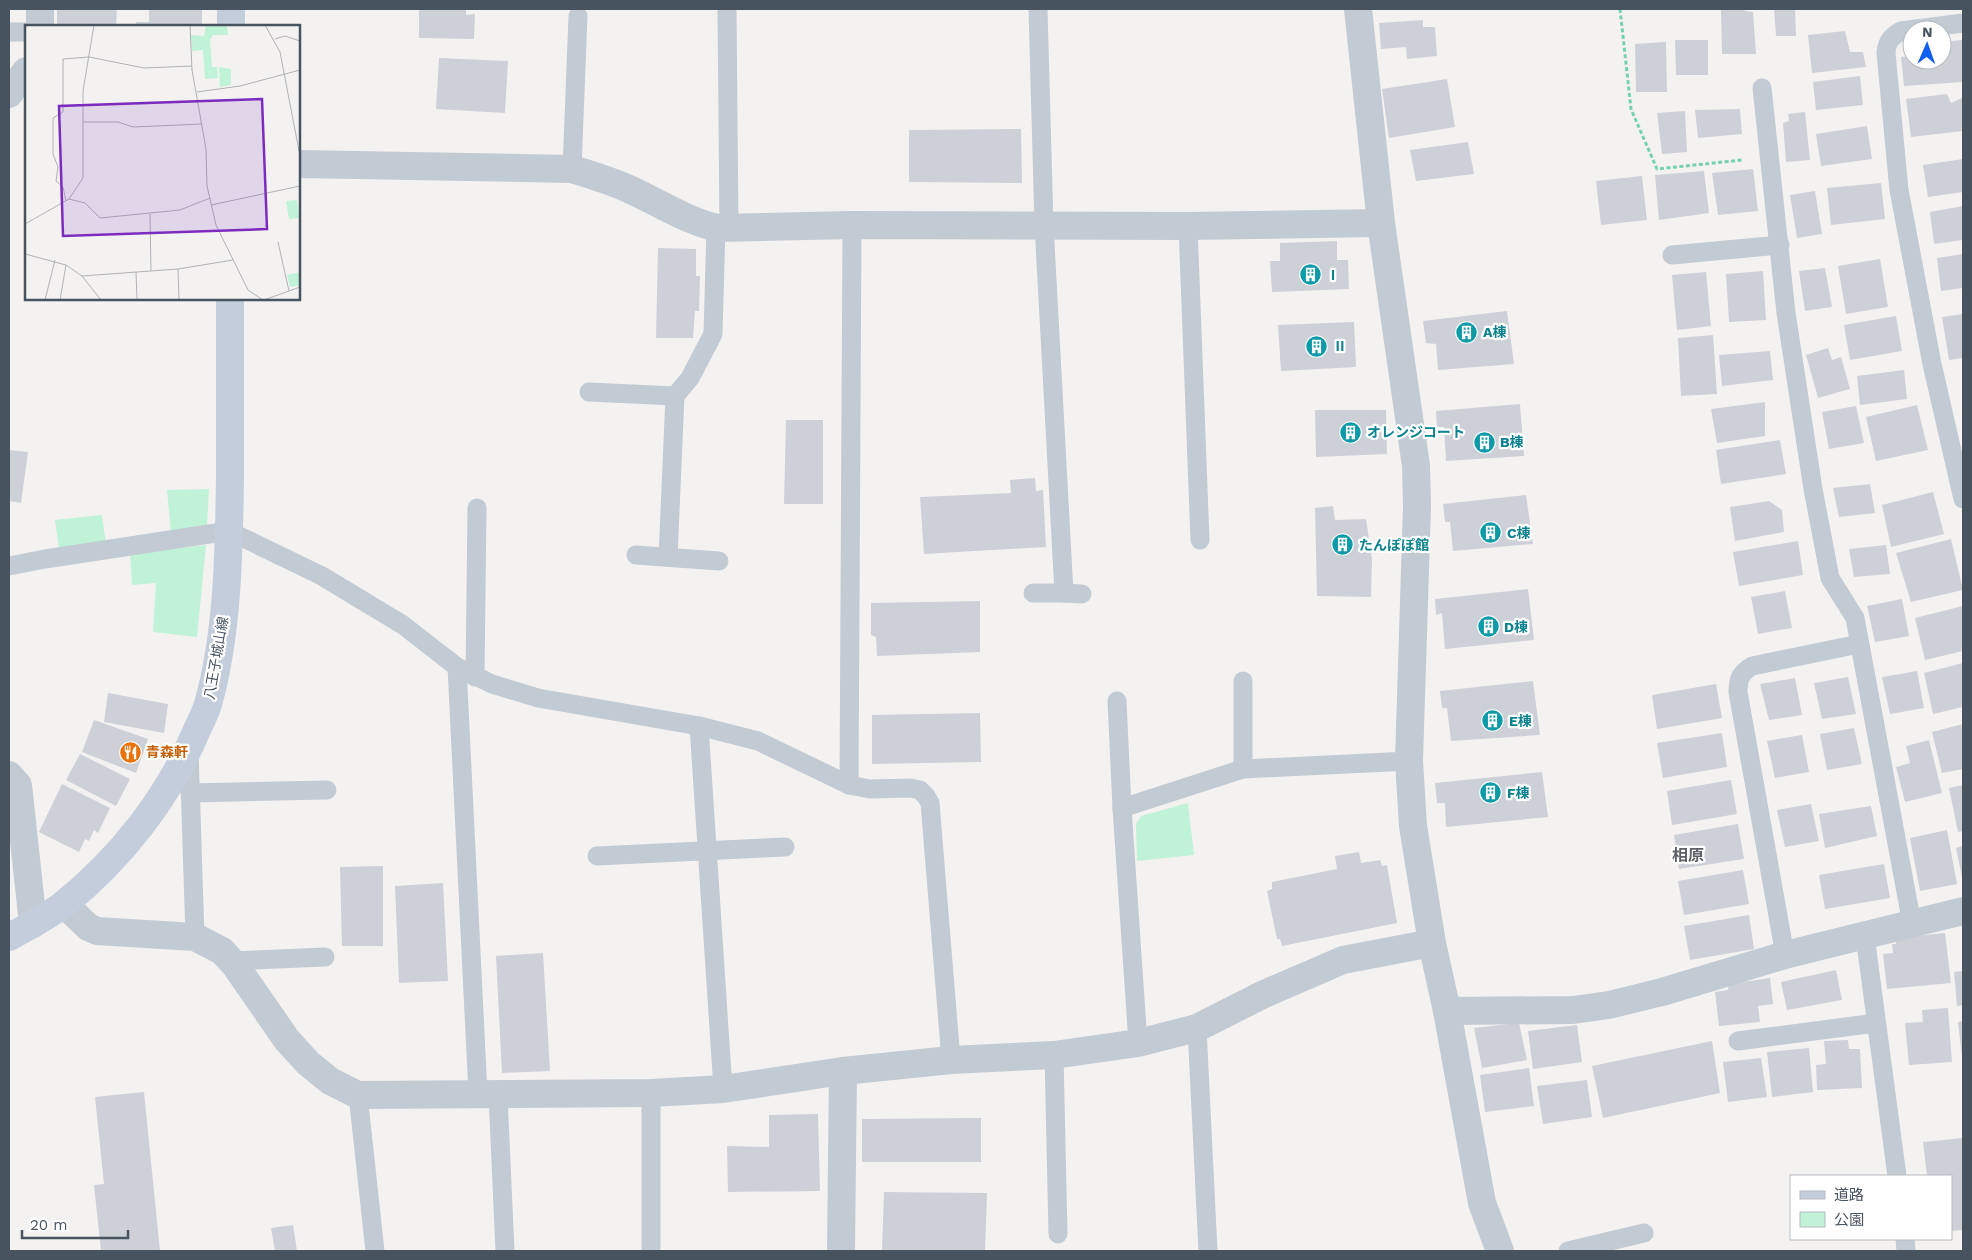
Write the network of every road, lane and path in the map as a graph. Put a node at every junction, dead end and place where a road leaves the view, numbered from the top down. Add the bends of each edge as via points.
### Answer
1 (40, 9) edge
2 (231, 9) edge
3 (727, 9) edge
4 (1038, 9) edge
5 (1358, 9) edge
6 (1620, 9) edge
7 (578, 16) dead end
8 (1963, 23) edge
9 (40, 25) edge
10 (231, 25) edge
11 (9, 32) edge
12 (25, 32) edge
13 (25, 72) edge
14 (1762, 88) dead end
15 (9, 94) edge
16 (1770, 157) junction
17 (300, 164) edge
18 (572, 169) junction
19 (1381, 223) junction
20 (852, 225) junction
21 (1044, 225) junction
22 (1188, 226) junction
23 (722, 228) junction
24 (1780, 245) junction
25 (1672, 255) dead end
26 (230, 300) edge
27 (589, 392) dead end
28 (675, 396) junction
29 (1963, 499) edge
30 (477, 508) dead end
31 (229, 531) junction
32 (1200, 540) dead end
33 (636, 556) dead end
34 (668, 557) junction
35 (719, 561) dead end
36 (9, 566) edge
37 (1033, 593) dead end
38 (1064, 594) junction
39 (1082, 594) dead end
40 (1859, 644) junction
41 (457, 667) junction
42 (475, 677) junction
43 (1243, 682) dead end
44 (1117, 701) dead end
45 (699, 726) junction
46 (189, 750) junction
47 (1409, 761) junction
48 (1243, 768) junction
49 (9, 776) edge
50 (849, 785) junction
51 (327, 790) dead end
52 (190, 793) junction
53 (1122, 808) junction
54 (785, 847) dead end
55 (707, 852) junction
56 (597, 856) dead end
57 (64, 904) junction
58 (1963, 911) edge
59 (33, 924) junction
60 (1912, 924) junction
61 (1865, 936) junction
62 (9, 937) edge
63 (195, 938) junction
64 (1432, 943) junction
65 (1785, 954) junction
66 (325, 957) dead end
67 (231, 961) junction
68 (1447, 1011) junction
69 (1876, 1023) junction
70 (1197, 1028) junction
71 (1738, 1040) dead end
72 (1138, 1043) junction
73 (1054, 1054) junction
74 (951, 1060) junction
75 (843, 1072) junction
76 (723, 1089) junction
77 (651, 1093) junction
78 (358, 1095) junction
79 (488, 1095) junction
80 (1896, 1175) edge
81 (1644, 1233) dead end
82 (1058, 1234) dead end
83 (375, 1251) edge
84 (505, 1251) edge
85 (651, 1251) edge
86 (841, 1251) edge
87 (1208, 1251) edge
88 (1500, 1251) edge
89 (1568, 1251) edge

1 - 9 street
2 - 10 main road
3 - 23 lane
4 - 21 lane
5 - 19 street
6 - 16 path via 1631,109 1657,169
7 - 18 lane
8 - 29 lane via 1901,31 1892,36 1886,53 1900,190 1932,364
11 - 12 lane
13 - 15 street
14 - 16 lane
16 - 24 lane
17 - 18 street
18 - 23 street via 613,182 699,224
19 - 22 street
19 - 47 street via 1416,466
20 - 21 street
20 - 23 street
20 - 50 lane
21 - 22 street
21 - 38 lane
22 - 32 lane
23 - 28 lane via 713,334 690,378
24 - 25 lane
24 - 40 lane via 1788,323 1830,578 1854,618
26 - 31 main road, 八王子城山線
27 - 28 lane
28 - 34 lane
30 - 42 lane
31 - 36 lane
31 - 41 lane via 322,576 403,625
31 - 46 main road, 八王子城山線 via 225,600 213,684
33 - 34 lane
34 - 35 lane
37 - 38 lane
38 - 39 lane
40 - 60 lane
40 - 65 lane via 1752,666 1738,680
41 - 42 lane
41 - 79 lane
42 - 45 lane via 538,698
43 - 48 lane
44 - 53 lane
45 - 50 lane via 758,741
45 - 55 lane
46 - 52 lane
46 - 57 main road, 八王子城山線 via 137,831
47 - 48 lane
47 - 64 street via 1413,826
48 - 53 lane
49 - 59 street via 18,785
50 - 74 lane via 870,789 920,790 930,803
51 - 52 lane
52 - 63 lane
53 - 72 lane
54 - 55 lane
55 - 56 lane
55 - 76 lane
57 - 59 main road, 八王子城山線
57 - 63 street via 88,927 97,930
58 - 60 street
59 - 62 main road, 八王子城山線
60 - 61 street
61 - 65 street
61 - 69 lane
63 - 67 street via 222,951
64 - 68 street
64 - 70 street via 1343,960 1264,994
65 - 68 street via 1609,1005 1573,1010
66 - 67 lane
67 - 78 street via 287,1040 308,1063 330,1081
68 - 88 street via 1482,1203
69 - 71 lane
69 - 80 lane
70 - 72 street
70 - 87 lane
72 - 73 street
73 - 74 street
73 - 82 lane
74 - 75 street
75 - 76 street
75 - 86 street
76 - 77 street
77 - 79 street
77 - 85 lane
78 - 79 street
78 - 83 lane
79 - 84 lane
81 - 89 lane

